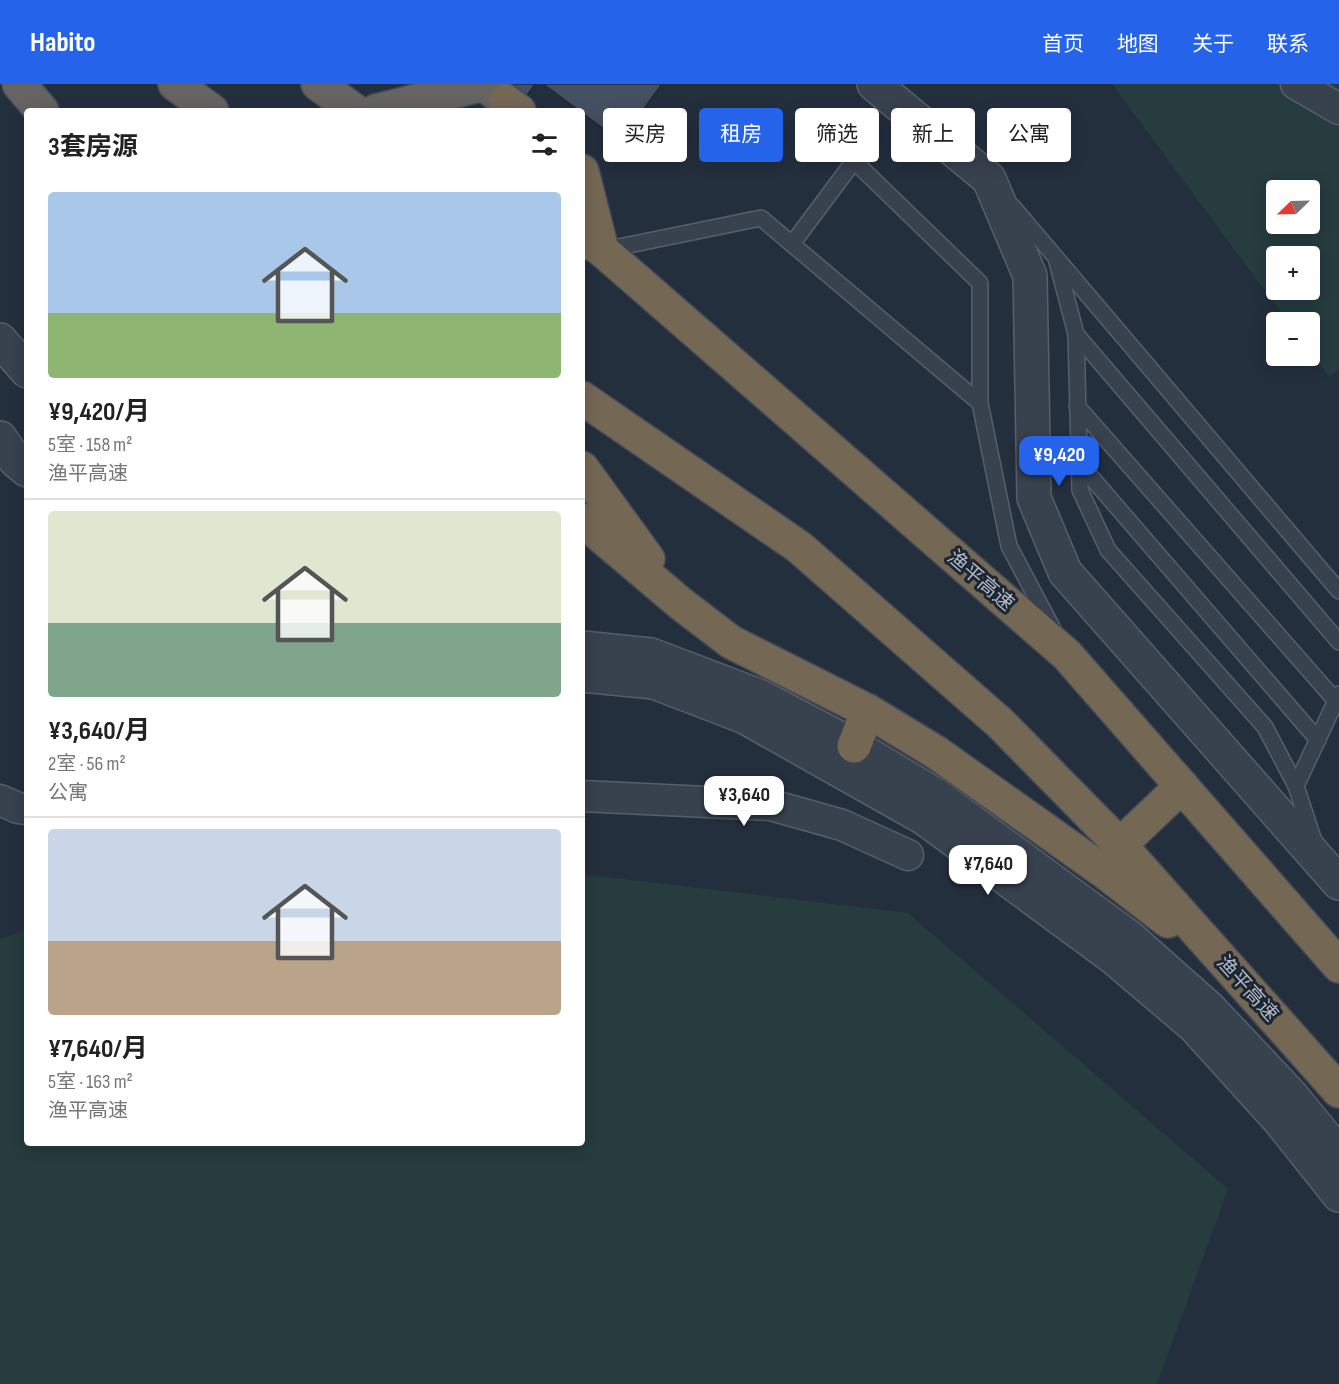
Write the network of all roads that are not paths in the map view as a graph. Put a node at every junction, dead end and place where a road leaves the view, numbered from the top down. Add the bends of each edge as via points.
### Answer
1 (20, 84) edge
2 (175, 84) edge
3 (318, 84) edge
4 (874, 84) edge
5 (1296, 84) edge
6 (40, 108) edge
7 (208, 108) edge
8 (351, 108) edge
9 (388, 108) edge
10 (430, 108) edge
11 (501, 108) edge
12 (1339, 109) edge
13 (989, 179) junction
14 (585, 228) edge
15 (792, 244) junction
16 (586, 247) edge
17 (1056, 258) junction
18 (1076, 334) junction
19 (0, 340) edge
20 (24, 368) edge
21 (585, 400) edge
22 (980, 403) junction
23 (1077, 406) junction
24 (0, 438) edge
25 (1079, 463) junction
26 (24, 468) edge
27 (585, 472) edge
28 (585, 523) edge
29 (1339, 591) edge
30 (680, 603) junction
31 (1339, 642) edge
32 (585, 648) edge
33 (1067, 655) junction
34 (585, 675) edge
35 (1337, 698) edge
36 (868, 711) junction
37 (1318, 740) junction
38 (854, 746) junction
39 (1182, 786) junction
40 (1296, 786) junction
41 (585, 796) edge
42 (0, 800) edge
43 (24, 809) edge
44 (1120, 845) junction
45 (908, 855) dead end
46 (1330, 872) edge
47 (1122, 948) junction
48 (1339, 966) edge
49 (1236, 973) junction
50 (1339, 1090) edge
51 (1339, 1154) edge
52 (1339, 1196) edge

1 - 6 highway
2 - 7 highway
3 - 8 highway
4 - 13 street
5 - 12 street
9 - 11 highway via 484,84
10 - 11 highway via 470,104
13 - 17 lane
13 - 46 street via 1030,276 1034,498 1065,572
14 - 16 highway
15 - 16 lane via 762,218
15 - 22 lane
15 - 22 lane via 854,161 980,283
16 - 33 highway, 渔平高速
17 - 18 lane
17 - 29 lane
18 - 23 lane
18 - 31 lane
19 - 20 street
21 - 44 highway, 渔平高速 via 799,547 1000,723
22 - 33 lane via 1009,546
23 - 25 lane
23 - 35 lane
24 - 26 street
25 - 37 lane
25 - 40 lane via 1080,490 1108,550 1265,728
27 - 30 highway
28 - 30 highway
30 - 36 highway via 731,642
32 - 38 street via 651,655 759,696
33 - 39 highway, 渔平高速
34 - 47 street via 654,682 745,717 924,818
35 - 37 lane
36 - 38 highway
36 - 49 highway via 937,753 1106,873
37 - 40 lane
38 - 47 street via 937,796
39 - 44 highway
39 - 48 highway, 渔平高速
40 - 46 lane
41 - 45 street via 771,805 842,825
42 - 43 street
44 - 49 highway, 渔平高速
47 - 51 street via 1209,1008 1291,1095
47 - 52 street via 1280,1121
49 - 50 highway, 渔平高速

